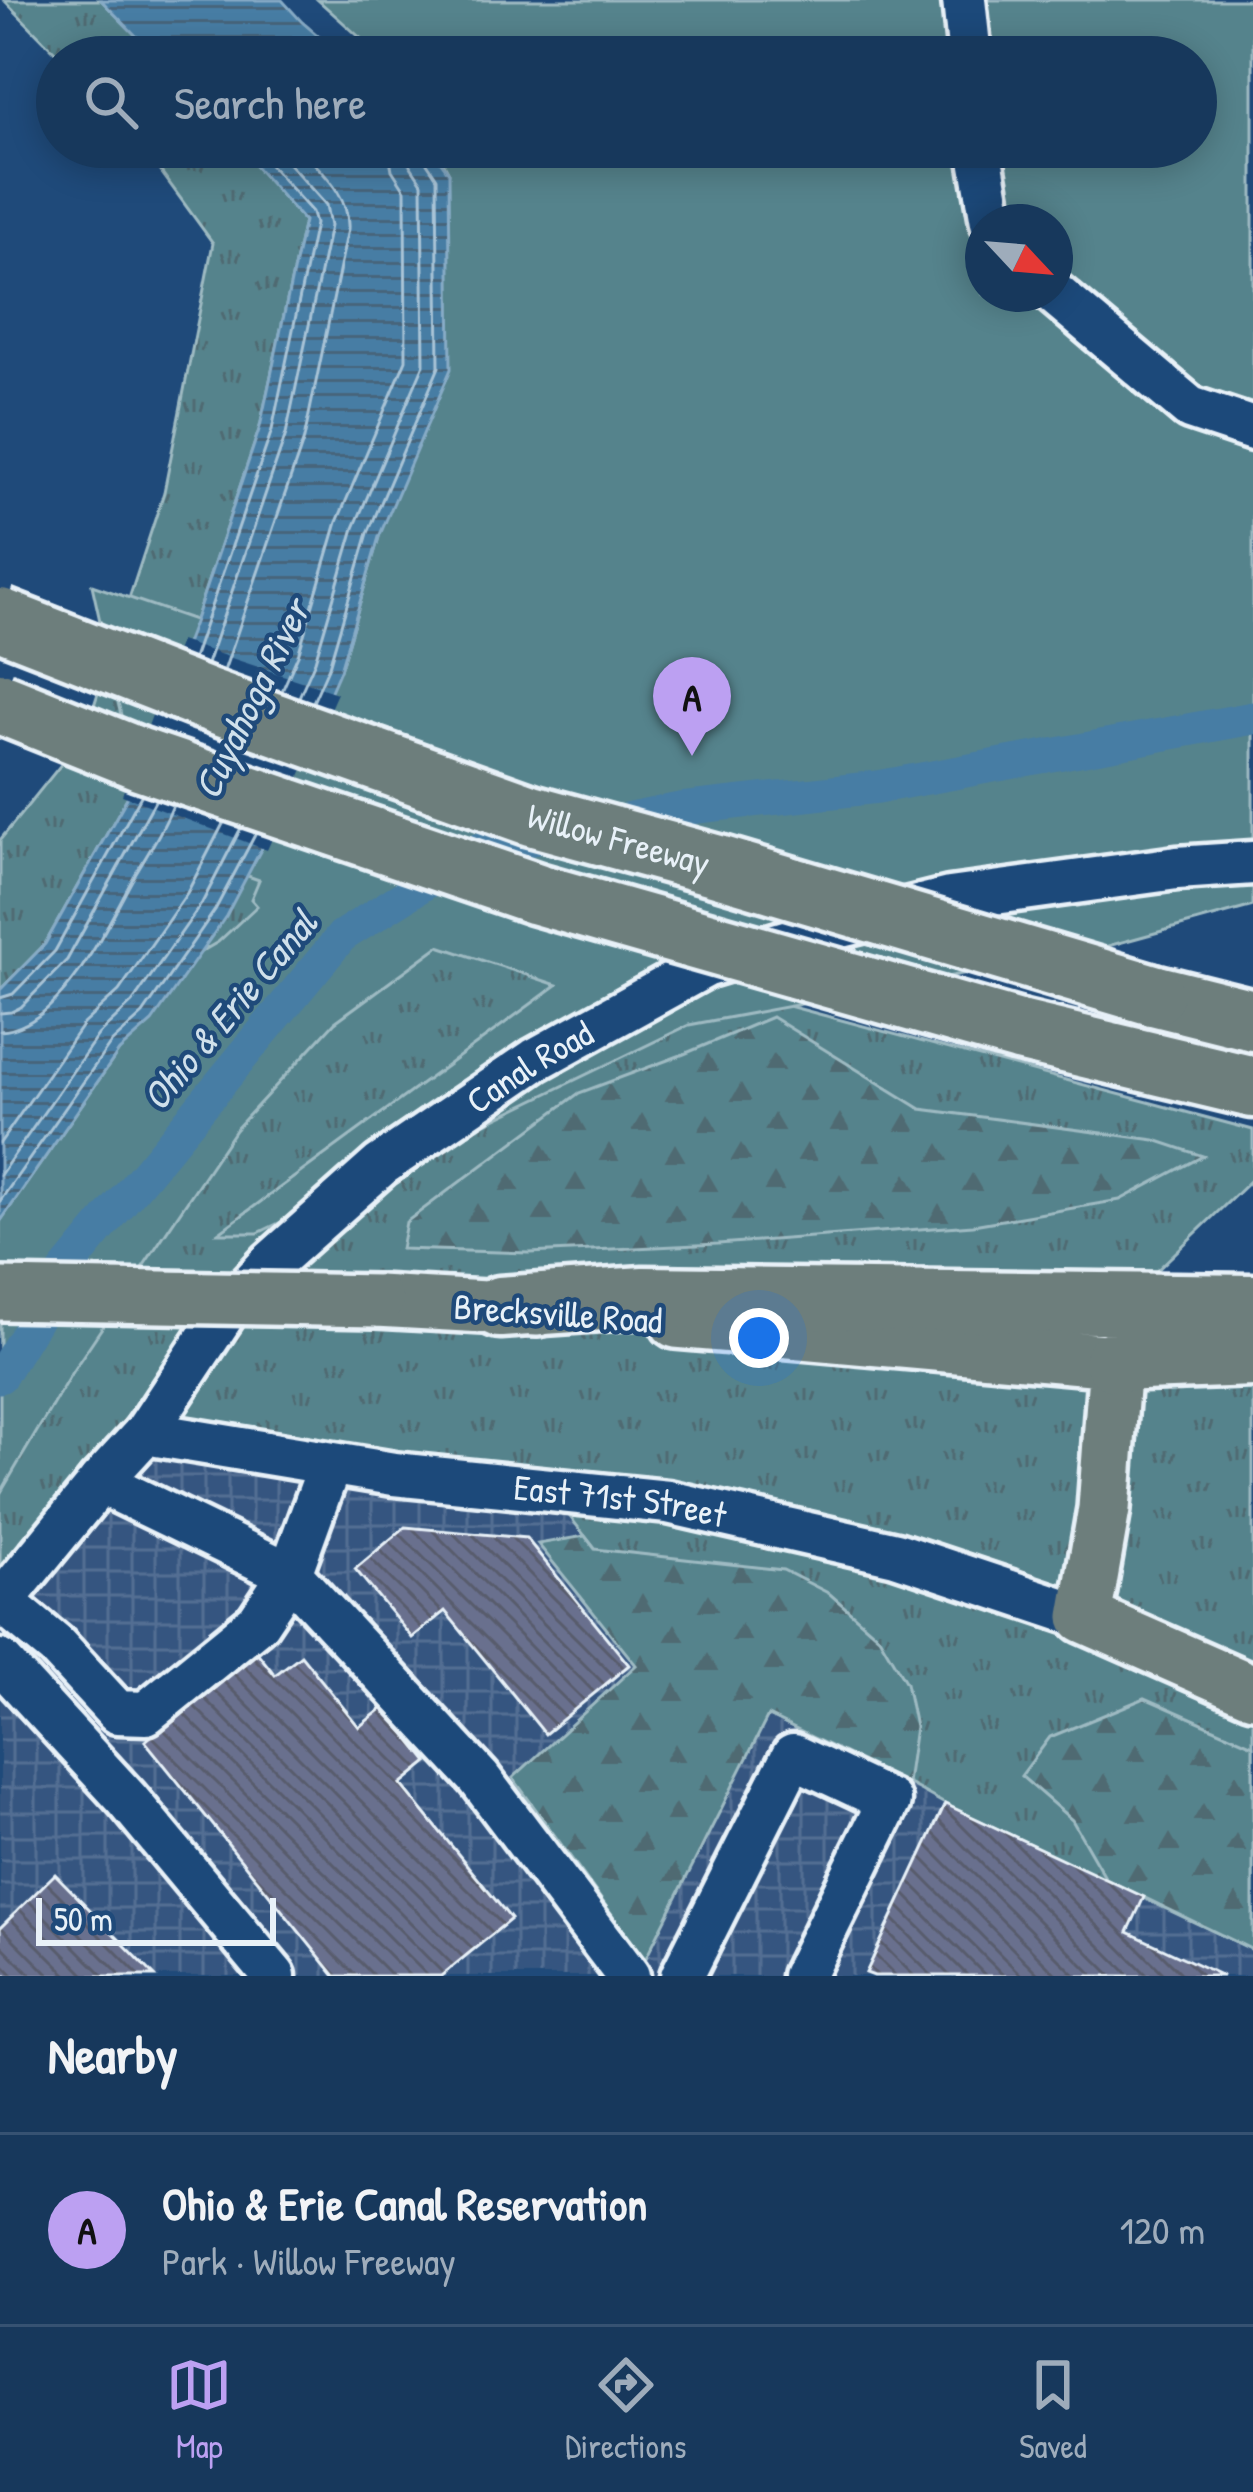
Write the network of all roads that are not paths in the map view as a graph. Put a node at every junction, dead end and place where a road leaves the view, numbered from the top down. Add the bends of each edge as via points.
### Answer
1 (964, 0) edge
2 (968, 36) edge
3 (983, 168) edge
4 (989, 204) edge
5 (1073, 309) edge
6 (1253, 429) edge
7 (0, 619) edge
8 (0, 703) edge
9 (1253, 863) edge
10 (1253, 1020) edge
11 (1253, 1087) edge
12 (0, 1294) edge
13 (1253, 1305) edge
14 (500, 1307) junction
15 (1253, 1356) edge
16 (1114, 1360) junction
17 (145, 1433) junction
18 (330, 1464) junction
19 (100, 1482) junction
20 (290, 1574) junction
21 (1, 1603) edge
22 (1085, 1617) junction
23 (0, 1661) edge
24 (1253, 1691) edge
25 (274, 1976) edge
26 (628, 1976) edge
27 (682, 1976) edge
28 (803, 1976) edge

1 - 2 street
3 - 4 street
5 - 6 street via 1190,408
7 - 10 highway, Willow Freeway, bridge via 531,815
8 - 11 highway, Willow Freeway, bridge via 537,894 1019,1031
9 - 17 street, Canal Road via 950,899 705,966 535,1060 381,1165 225,1312
12 - 14 main road, Brecksville Road, bridge
13 - 14 highway via 644,1297
14 - 16 main road, Brecksville Road
15 - 16 highway
16 - 22 main road via 1104,1509
17 - 18 street, East 71st Street
17 - 19 street, Canal Road
18 - 20 street
18 - 22 street, East 71st Street via 668,1502 896,1554
19 - 20 street
19 - 21 street, Canal Road
20 - 21 street via 258,1622 146,1713 117,1712 56,1646
20 - 26 street via 478,1778
22 - 24 main road, East 71st Street
23 - 25 street
27 - 28 street via 793,1756 889,1801

